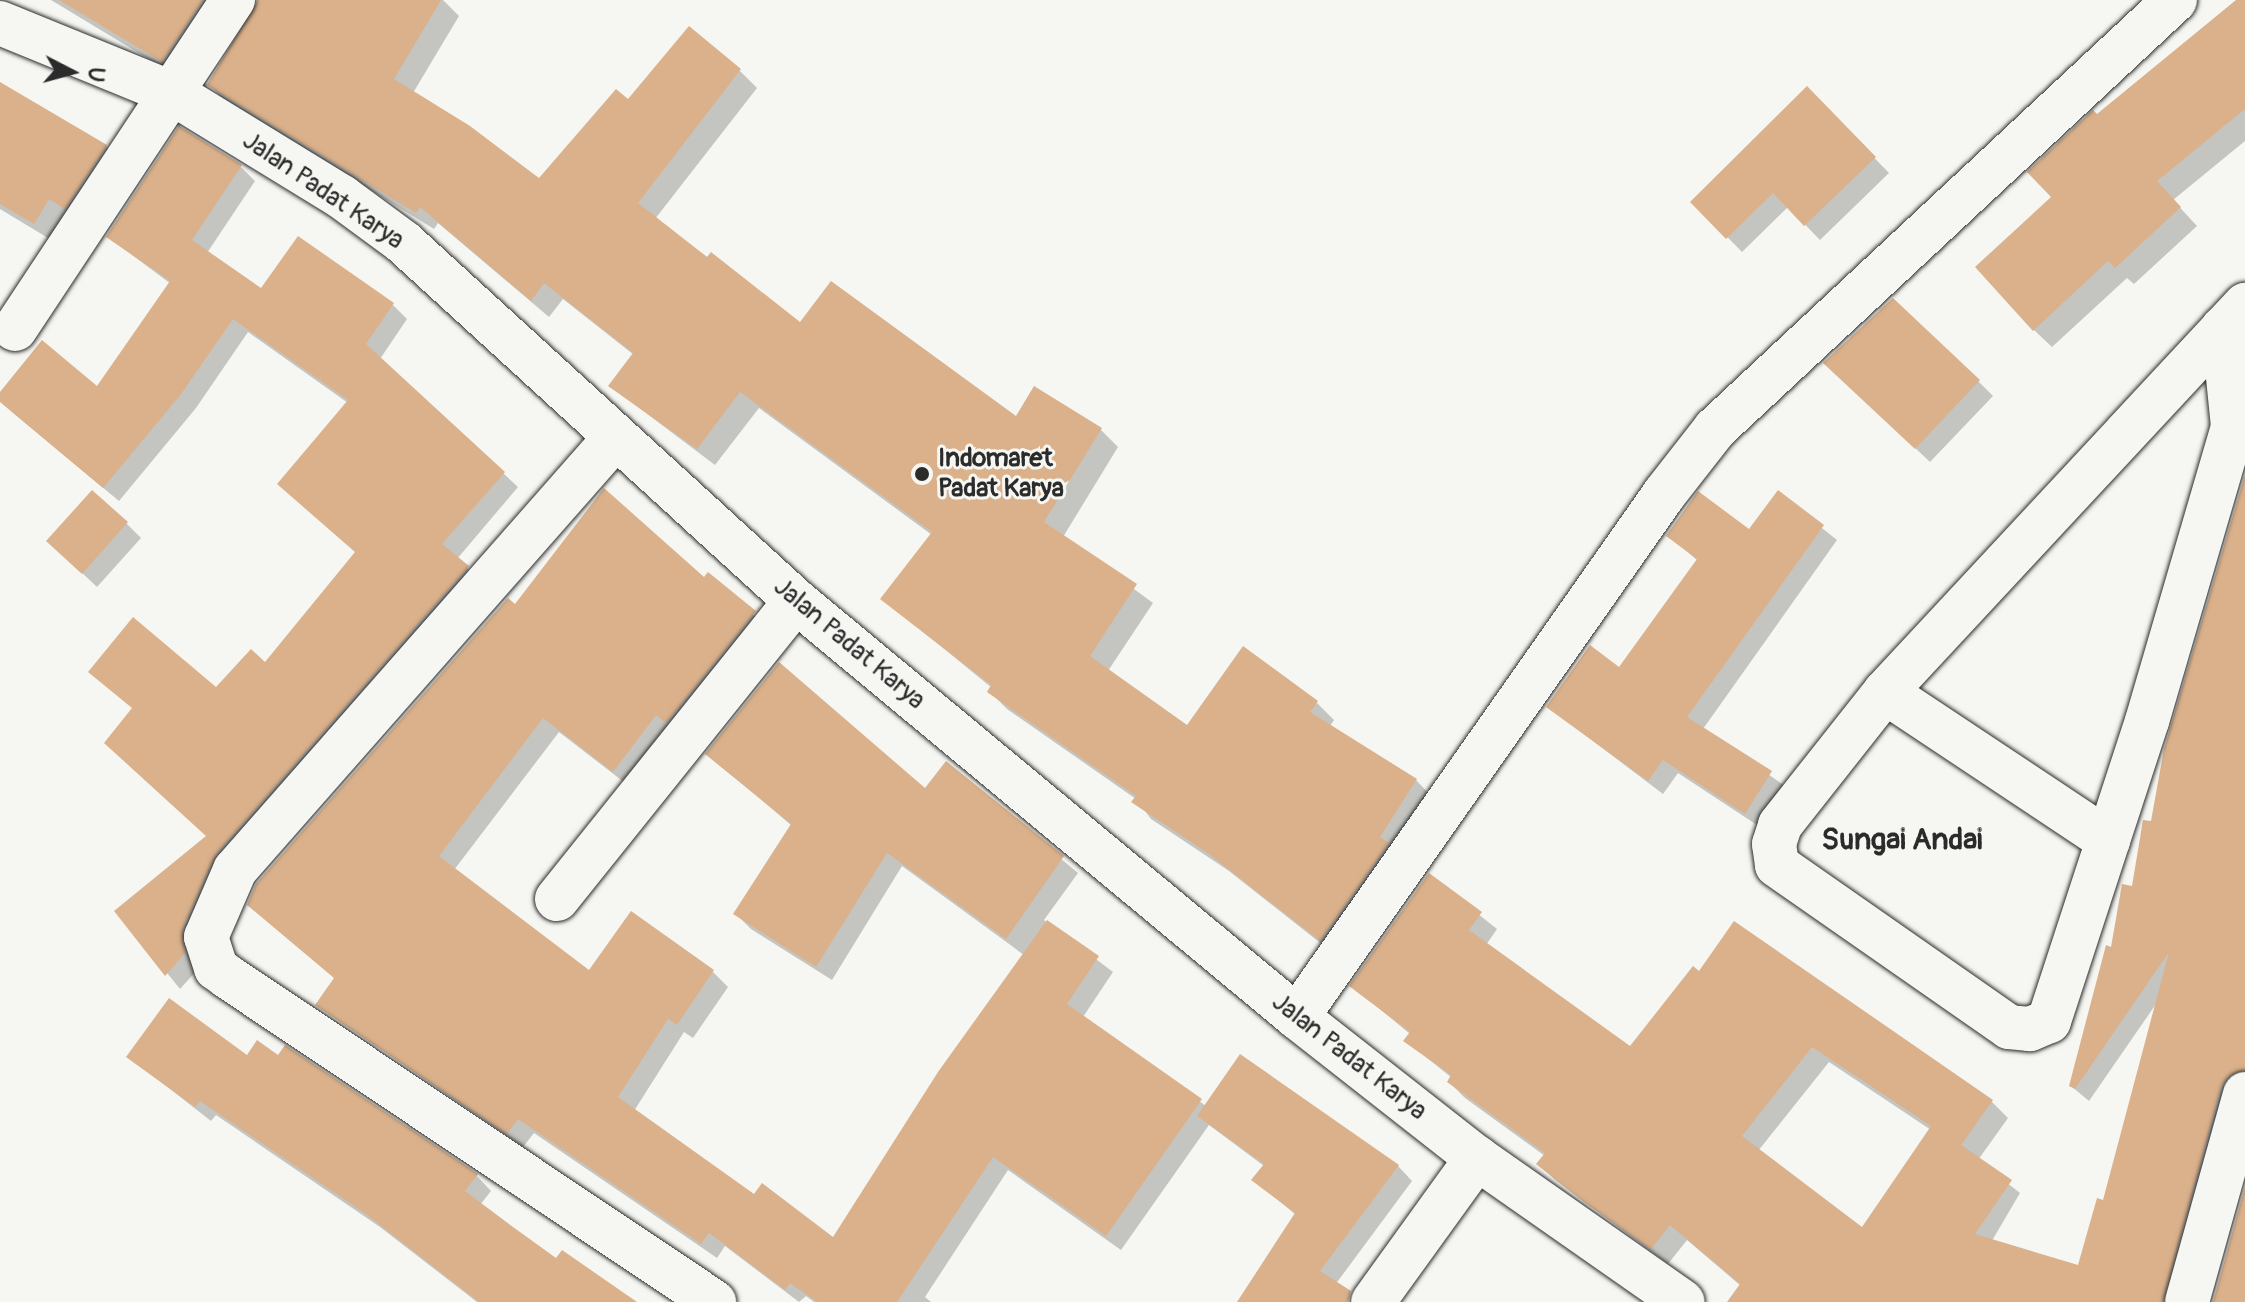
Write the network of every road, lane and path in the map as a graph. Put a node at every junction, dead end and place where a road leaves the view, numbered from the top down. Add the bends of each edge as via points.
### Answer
1 (233, 0) edge
2 (2175, 0) edge
3 (0, 23) edge
4 (174, 94) junction
5 (2234, 316) edge
6 (15, 329) dead end
7 (614, 439) junction
8 (796, 601) junction
9 (1885, 692) junction
10 (2108, 840) junction
11 (557, 899) dead end
12 (1297, 1017) junction
13 (2245, 1095) edge
14 (1477, 1158) junction
15 (714, 1302) edge
16 (1373, 1302) edge
17 (1683, 1302) edge
18 (2187, 1302) edge

1 - 4 street
2 - 12 street via 1715,429
3 - 4 street, Jalan Padat Karya
4 - 6 street
4 - 7 street, Jalan Padat Karya via 342,197 403,242
5 - 9 street
5 - 10 street via 2233,427
7 - 8 street, Jalan Padat Karya
7 - 15 street via 235,870 206,937 216,968 228,977
8 - 11 street
8 - 12 street, Jalan Padat Karya
9 - 10 street
9 - 10 street via 1780,825 1774,844 1777,865 2009,1027 2030,1029 2049,1021
12 - 14 street, Jalan Padat Karya
13 - 18 street
14 - 16 street
14 - 17 street, Jalan Padat Karya

